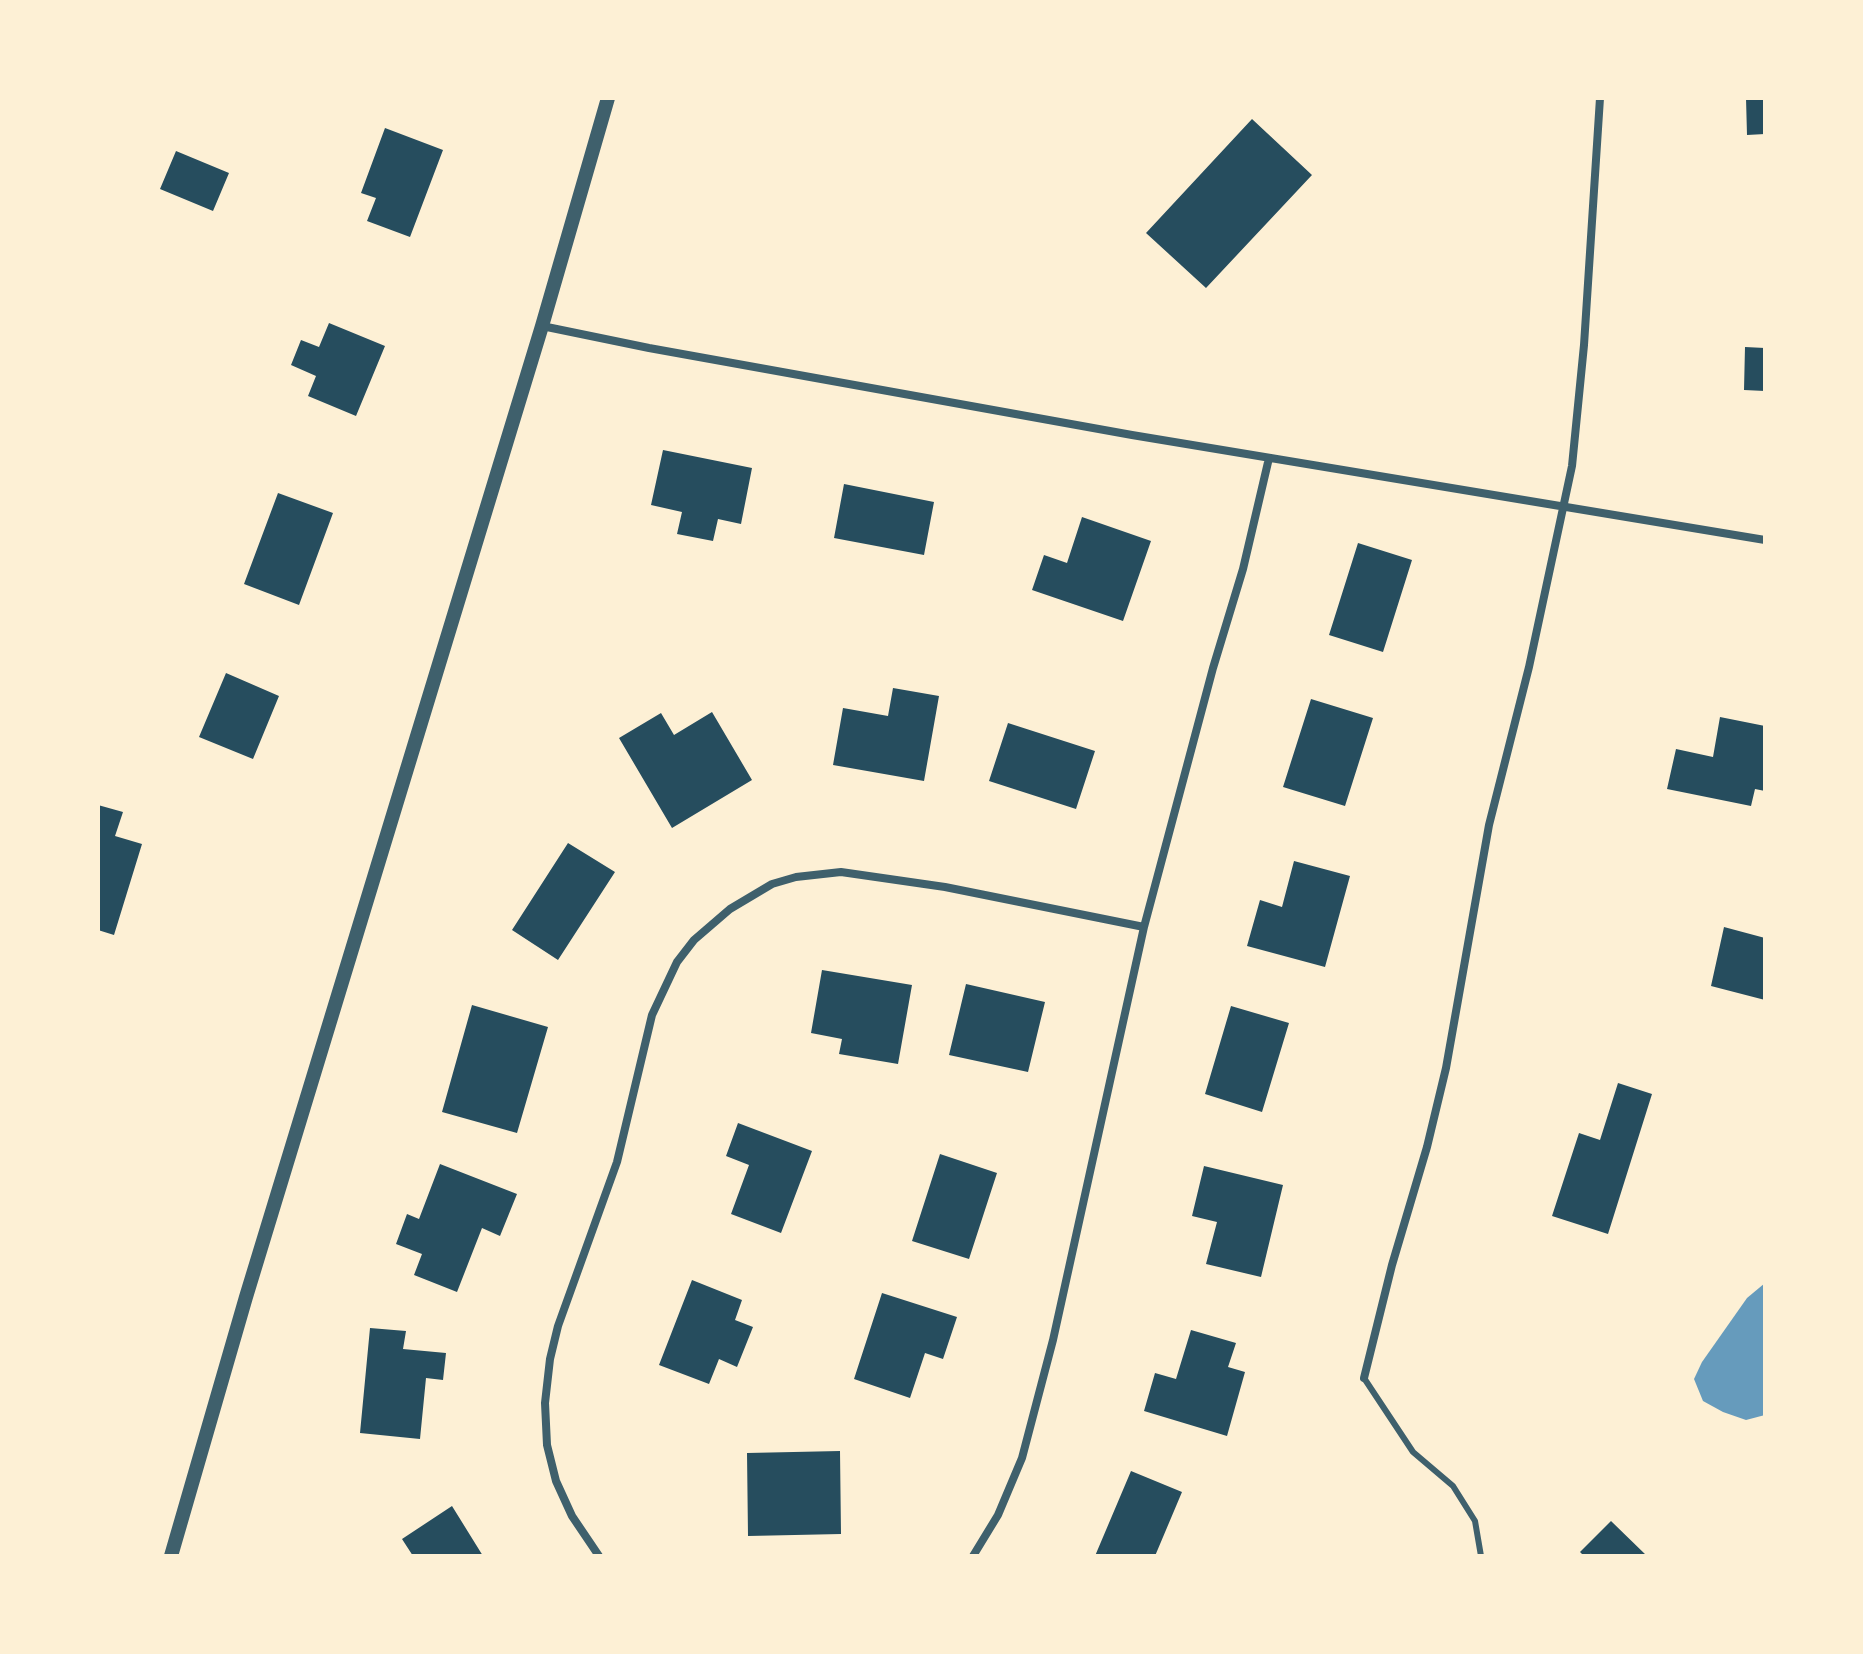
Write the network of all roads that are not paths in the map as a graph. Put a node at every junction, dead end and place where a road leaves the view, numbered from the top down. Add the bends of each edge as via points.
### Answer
1 (608, 98) edge
2 (1600, 98) edge
3 (542, 326) junction
4 (1269, 458) junction
5 (1564, 506) junction
6 (1765, 540) edge
7 (1144, 927) junction
8 (1364, 1378) joint
9 (171, 1556) edge
10 (599, 1556) edge
11 (973, 1556) edge
12 (1481, 1556) edge

1 - 3 street
2 - 5 street via 1577,426
3 - 4 street
3 - 9 street
4 - 5 street
4 - 7 street
5 - 6 street
5 - 8 street via 1489,825 1446,1068
7 - 10 street via 841,872 772,884 730,909 694,940 677,962 652,1015 617,1162 550,1359 547,1445 572,1516
7 - 11 street via 1022,1458 998,1515
8 - 12 lane via 1413,1452 1453,1486 1475,1521

